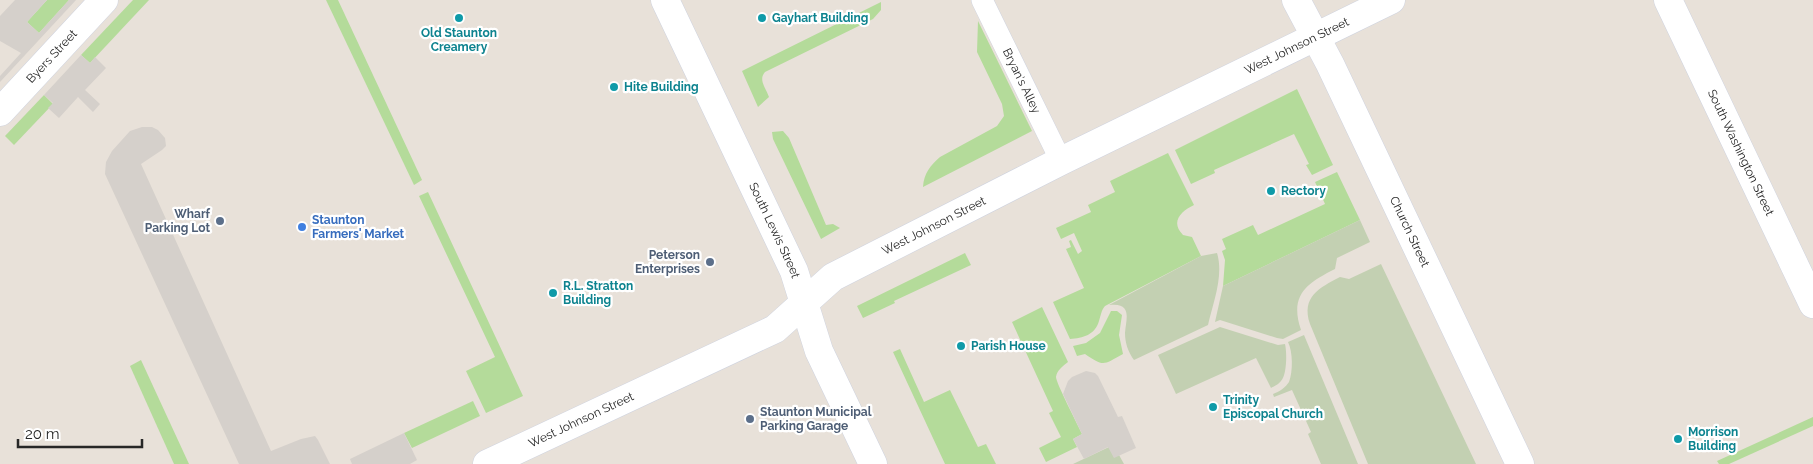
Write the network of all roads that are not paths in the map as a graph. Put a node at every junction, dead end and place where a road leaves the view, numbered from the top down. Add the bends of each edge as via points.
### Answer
1 (104, 0) edge
2 (665, 0) edge
3 (982, 0) edge
4 (1296, 0) edge
5 (1391, 0) edge
6 (1668, 0) edge
7 (1315, 36) junction
8 (0, 112) edge
9 (1061, 161) junction
10 (803, 304) junction
11 (1813, 304) edge
12 (487, 464) edge
13 (873, 464) edge
14 (1520, 464) edge

1 - 8 street, Byers Street
2 - 10 street, South Lewis Street via 794,271
3 - 9 lane, Bryan's Alley
4 - 7 street, Church Street
5 - 7 street, West Johnson Street
6 - 11 street, South Washington Street
7 - 9 street, West Johnson Street
7 - 14 street, Church Street
9 - 10 street, West Johnson Street via 833,277
10 - 12 street, West Johnson Street via 775,329
10 - 13 street, South Lewis Street via 819,351

